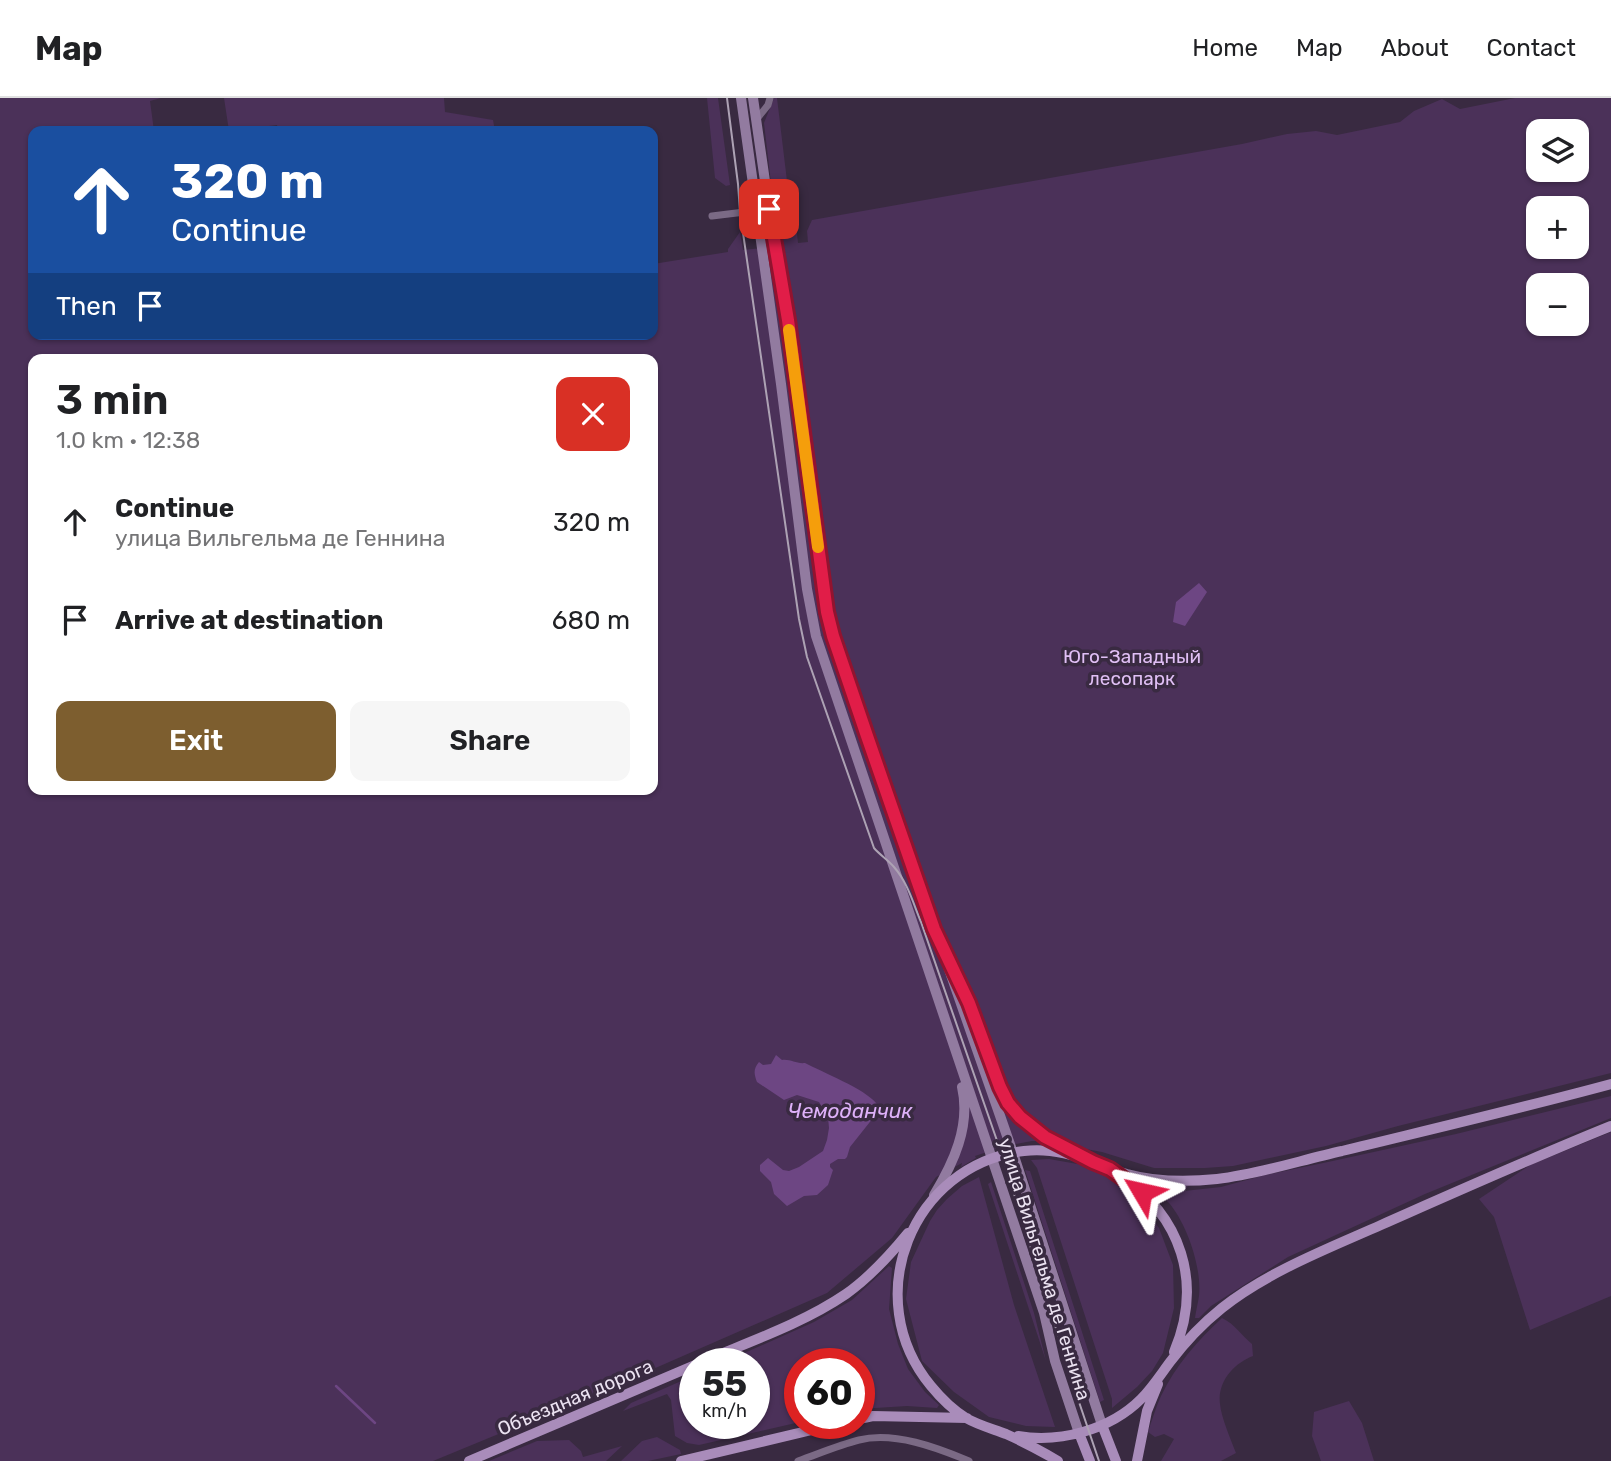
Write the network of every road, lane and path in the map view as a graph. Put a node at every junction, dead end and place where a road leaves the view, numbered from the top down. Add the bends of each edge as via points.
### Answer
1 (741, 98) edge
2 (753, 98) edge
3 (770, 98) edge
4 (755, 120) junction
5 (769, 209) junction
6 (756, 210) junction
7 (712, 216) dead end
8 (934, 929) junction
9 (956, 1056) junction
10 (1611, 1084) edge
11 (1611, 1126) edge
12 (1013, 1153) junction
13 (993, 1159) junction
14 (1093, 1162) junction
15 (1110, 1169) junction
16 (930, 1201) junction
17 (914, 1225) junction
18 (734, 1348) edge
19 (1171, 1362) junction
20 (679, 1372) edge
21 (1162, 1375) junction
22 (875, 1416) edge
23 (967, 1418) junction
24 (1102, 1425) junction
25 (1079, 1433) junction
26 (1008, 1435) junction
27 (784, 1437) edge
28 (469, 1461) edge
29 (681, 1461) edge
30 (798, 1461) edge
31 (969, 1461) edge
32 (1058, 1461) edge
33 (1090, 1461) edge
34 (1116, 1461) edge
35 (1137, 1461) edge

1 - 6 main road, улица Вильгельма де Геннина
2 - 4 main road, улица Вильгельма де Геннина
3 - 4 street
4 - 5 main road, улица Вильгельма де Геннина
5 - 6 street
5 - 8 main road, улица Вильгельма де Геннина via 827,612
6 - 7 street
6 - 9 main road, улица Вильгельма де Геннина via 816,636
8 - 12 main road, улица Вильгельма де Геннина
8 - 14 main road via 1008,1103 1045,1137
9 - 13 main road, улица Вильгельма де Геннина
9 - 16 main road via 964,1094 959,1145
10 - 15 main road via 1218,1179 1176,1181
11 - 19 main road via 1256,1284 1198,1329
12 - 13 main road
12 - 14 main road via 1044,1150
12 - 24 main road, улица Вильгельма де Геннина
13 - 16 main road via 954,1179
13 - 25 main road, улица Вильгельма де Геннина
14 - 15 main road
15 - 19 main road via 1159,1209 1179,1246 1187,1287 1186,1311
16 - 17 main road
17 - 18 main road, Объездная дорога via 892,1253 846,1293
17 - 23 main road via 898,1273 903,1333 914,1362 931,1386
19 - 21 main road
20 - 28 main road, Объездная дорога
21 - 24 main road via 1141,1400
21 - 35 main road via 1147,1411
22 - 23 main road
23 - 26 main road
24 - 25 main road
24 - 34 main road
25 - 26 main road via 1048,1438
25 - 33 main road
26 - 32 main road
27 - 29 main road
30 - 31 street via 873,1437 907,1440

